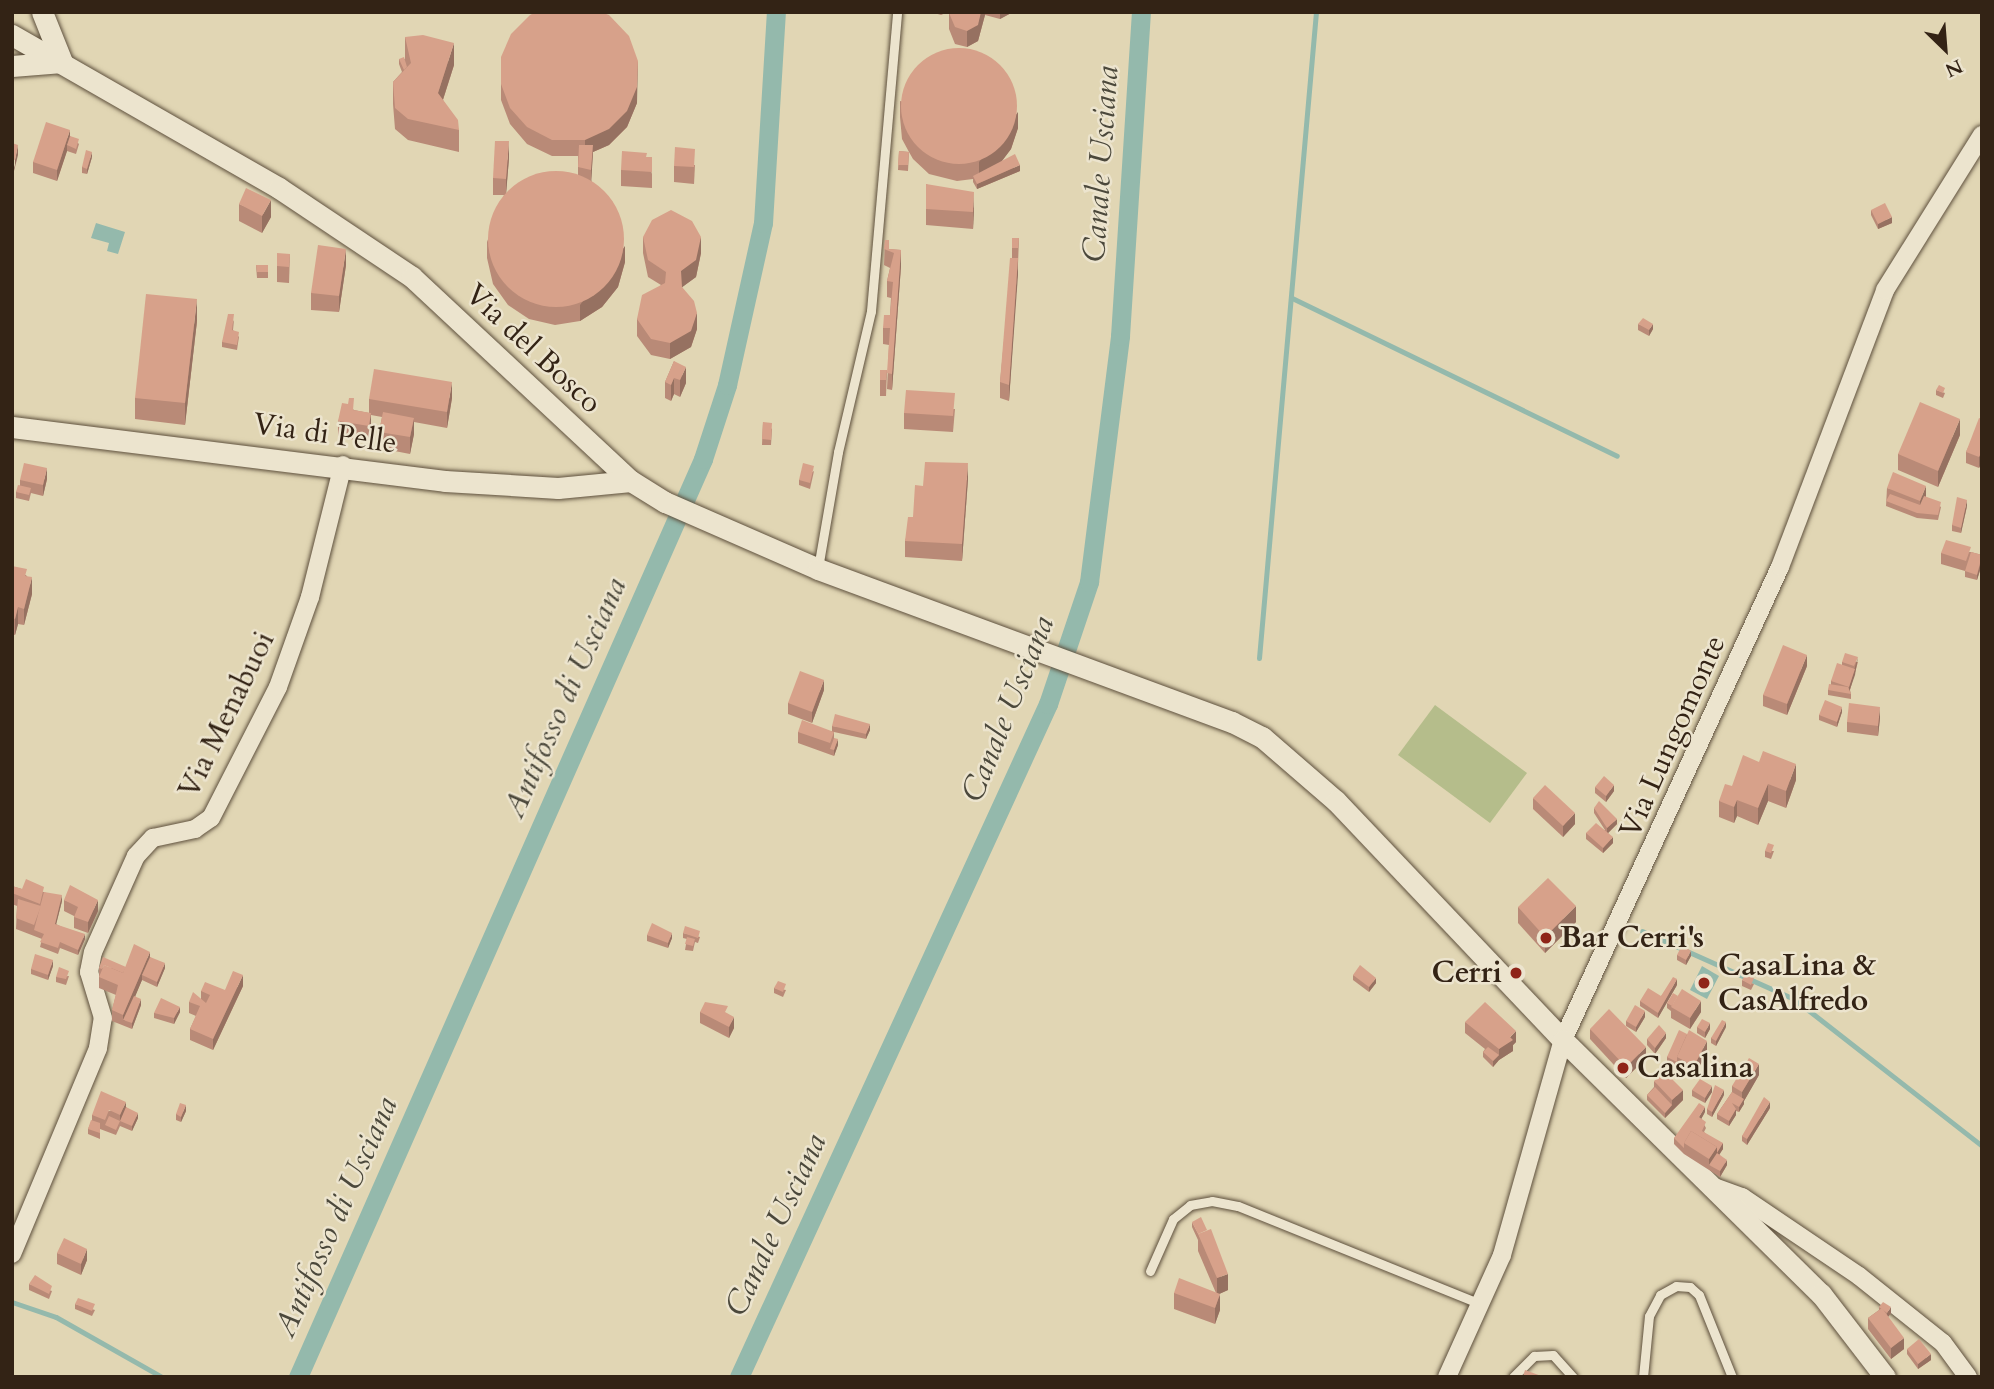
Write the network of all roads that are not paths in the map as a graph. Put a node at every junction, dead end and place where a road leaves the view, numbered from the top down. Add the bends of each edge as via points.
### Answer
1 (42, 12) edge
2 (897, 12) edge
3 (12, 35) edge
4 (62, 62) junction
5 (12, 66) edge
6 (1982, 135) edge
7 (12, 426) edge
8 (343, 465) junction
9 (631, 481) junction
10 (818, 569) junction
11 (1563, 1040) junction
12 (1711, 1186) junction
13 (12, 1254) edge
14 (1150, 1271) dead end
15 (1481, 1304) junction
16 (1447, 1377) edge
17 (1513, 1377) edge
18 (1573, 1377) edge
19 (1643, 1377) edge
20 (1732, 1377) edge
21 (1885, 1377) edge
22 (1968, 1377) edge

1 - 4 street
2 - 10 lane via 871,311 838,452
3 - 4 street, Via del Bosco
4 - 5 street
4 - 9 street, Via del Bosco via 279,188 412,278
6 - 11 street, Via Lungomonte via 1885,290 1780,567
7 - 8 street, Via di Pelle
8 - 9 street, Via di Pelle via 445,481 558,488
8 - 13 street, Via Menabuoi via 310,597 278,687 211,818 195,829 153,838 136,856 93,952 89,972 103,1018 99,1048
9 - 10 street, Via del Bosco via 665,502
10 - 11 street, Via del Bosco via 1232,722 1301,766
11 - 12 street, Via del Bosco
11 - 15 street, Via Lungomonte via 1502,1255
12 - 21 street, Via del Bosco via 1821,1294
12 - 22 street via 1742,1197 1859,1276 1943,1343
14 - 15 lane via 1173,1219 1190,1205 1212,1201 1237,1206
15 - 16 street, Via Lungomonte
17 - 18 lane via 1534,1356 1553,1355
19 - 20 lane via 1648,1316 1660,1294 1676,1286 1690,1287 1699,1295

